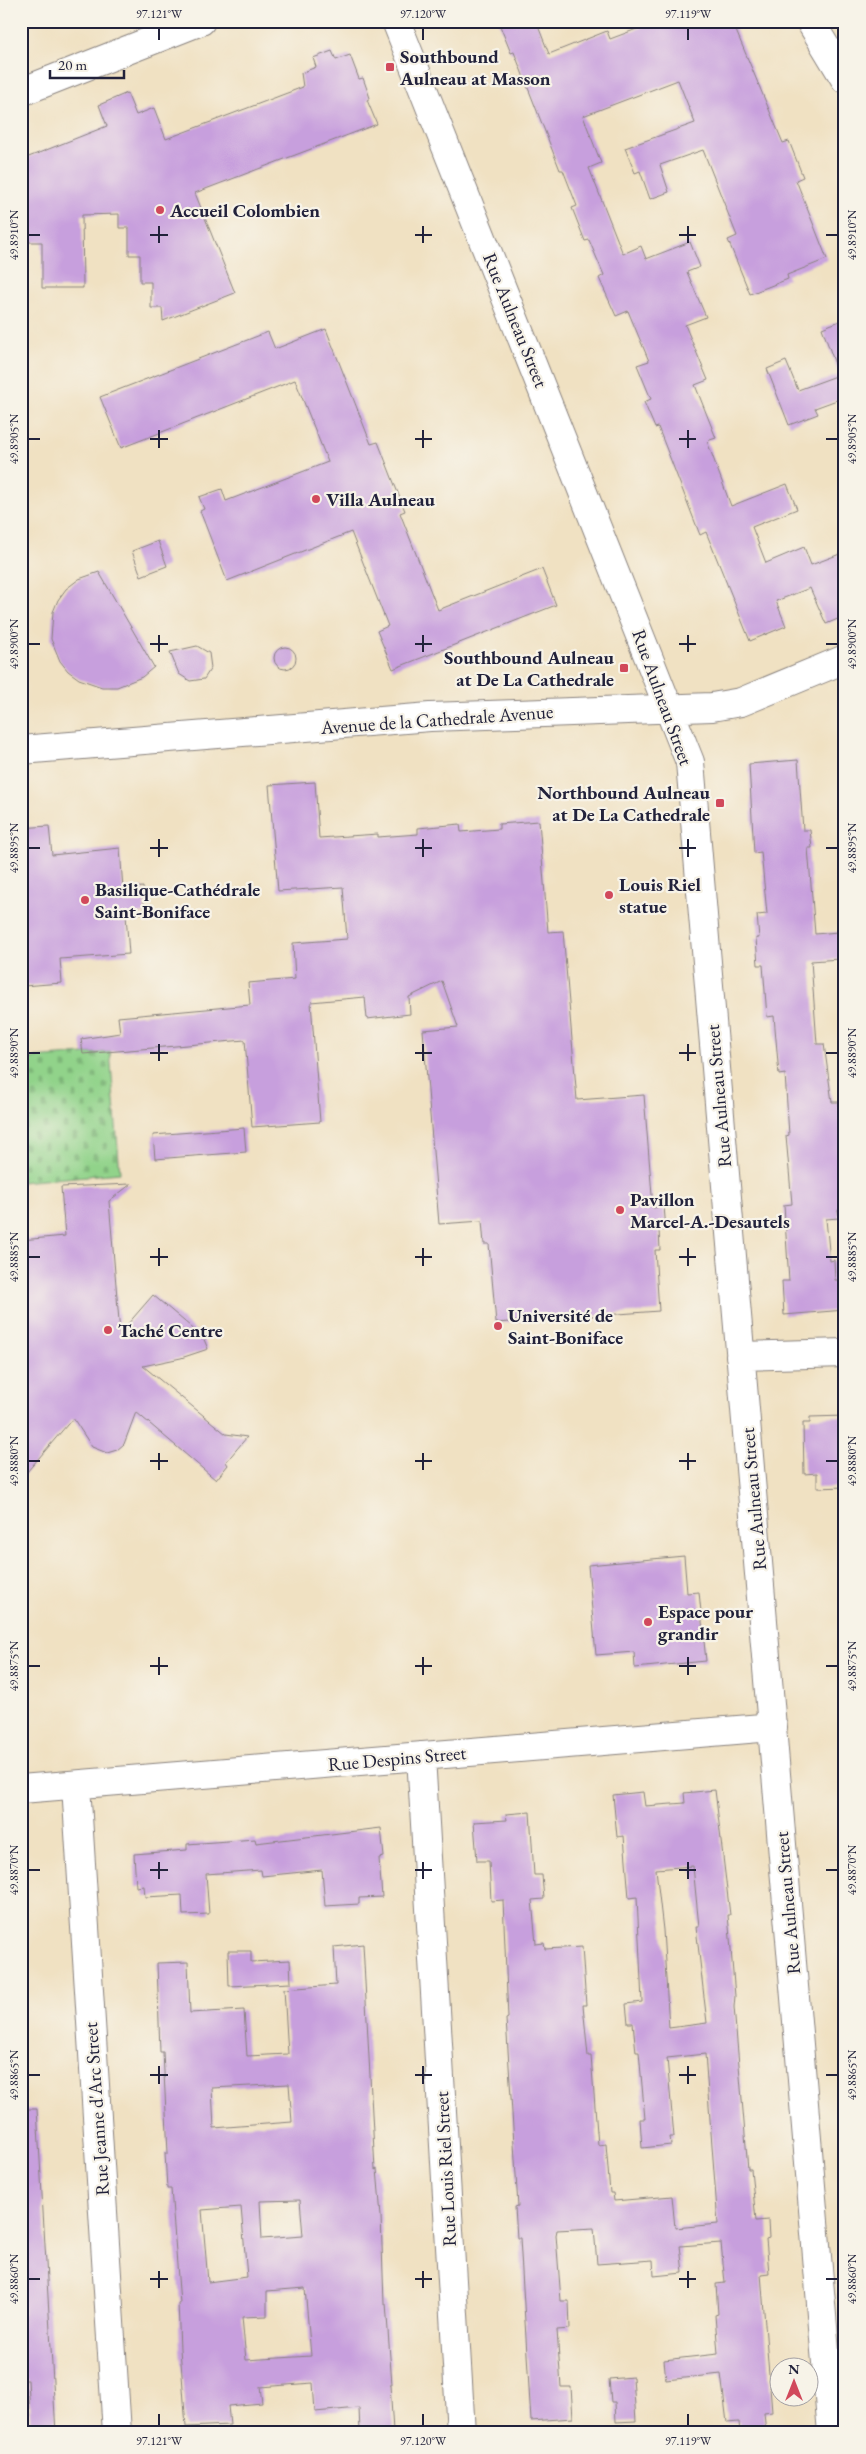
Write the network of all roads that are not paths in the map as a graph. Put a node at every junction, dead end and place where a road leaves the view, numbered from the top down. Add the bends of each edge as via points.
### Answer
1 (200, 21) edge
2 (396, 21) edge
3 (810, 21) edge
4 (845, 79) edge
5 (21, 92) edge
6 (845, 659) edge
7 (670, 709) junction
8 (21, 750) edge
9 (845, 1354) edge
10 (740, 1356) junction
11 (773, 1726) junction
12 (421, 1756) junction
13 (76, 1785) junction
14 (21, 1789) edge
15 (117, 2433) edge
16 (461, 2433) edge
17 (832, 2433) edge

1 - 5 street
2 - 7 street, Rue Aulneau Street
3 - 4 street
6 - 7 street, Avenue de la Cathedrale Avenue via 741,702
7 - 8 street, Avenue de la Cathedrale Avenue via 430,717
7 - 10 street, Rue Aulneau Street via 690,762
9 - 10 street
10 - 11 street, Rue Aulneau Street
11 - 12 street, Rue Despins Street
11 - 17 street, Rue Aulneau Street
12 - 13 street, Rue Despins Street
12 - 16 street, Rue Louis Riel Street
13 - 14 street, Rue Despins Street
13 - 15 street, Rue Jeanne d'Arc Street

